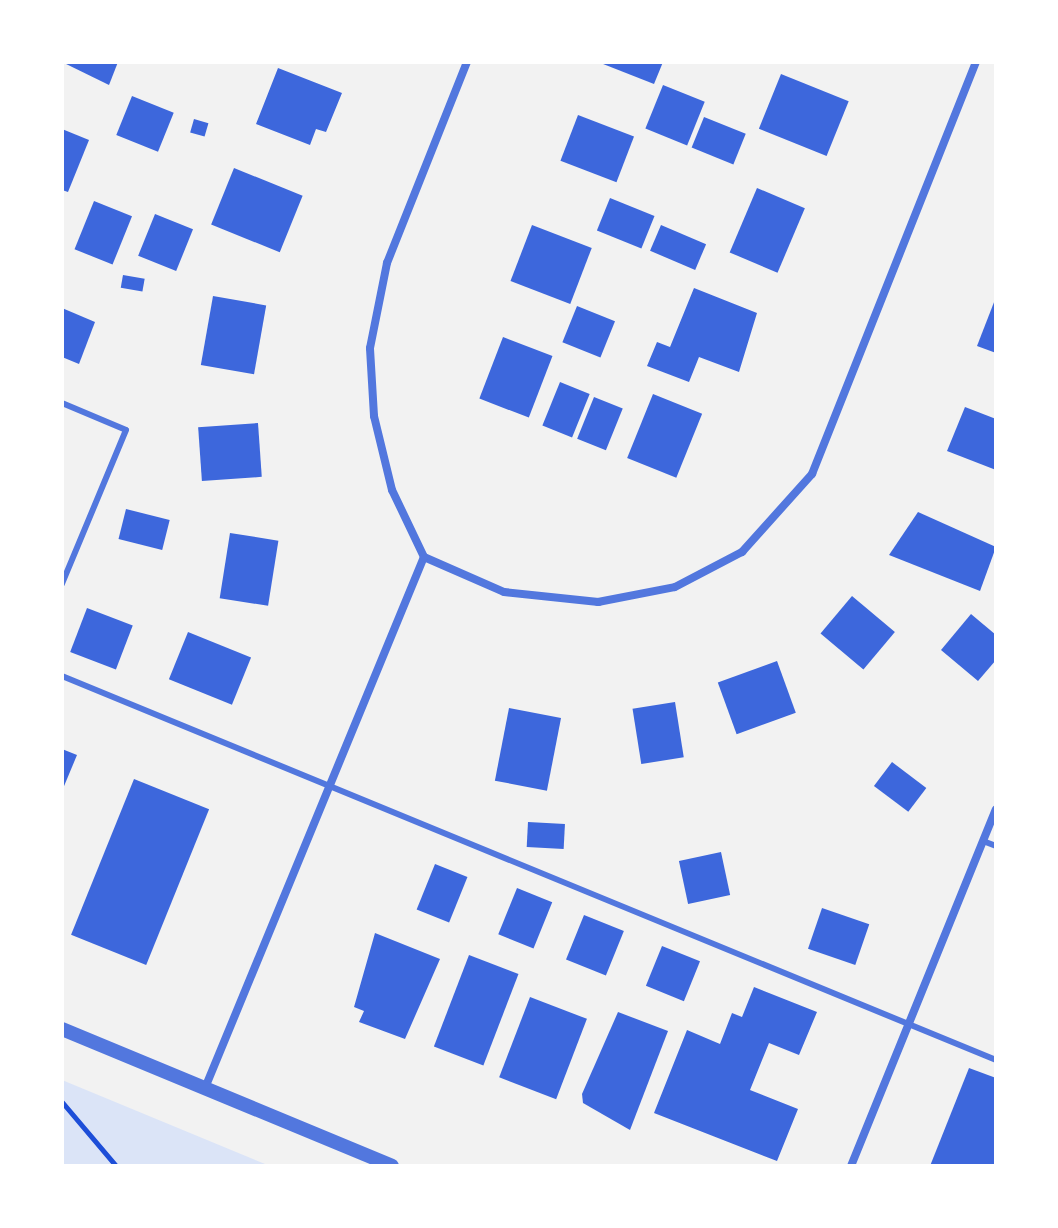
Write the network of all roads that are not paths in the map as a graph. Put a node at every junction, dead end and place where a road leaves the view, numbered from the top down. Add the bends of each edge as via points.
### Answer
1 (467, 62) edge
2 (976, 62) edge
3 (62, 403) edge
4 (424, 557) junction
5 (62, 584) edge
6 (62, 676) edge
7 (326, 785) junction
8 (996, 809) edge
9 (983, 841) junction
10 (996, 846) edge
11 (909, 1023) junction
12 (62, 1029) edge
13 (996, 1060) edge
14 (205, 1088) junction
15 (392, 1166) edge
16 (851, 1166) edge

1 - 4 street via 387,263 370,348 374,416 388,475
2 - 4 street via 812,474 742,552 675,587 598,602 504,592
3 - 5 lane via 126,430
4 - 7 street
6 - 7 lane
7 - 11 lane
7 - 14 street
8 - 9 street
9 - 10 lane
9 - 11 street
11 - 13 lane
11 - 16 street
12 - 14 street
14 - 15 street

